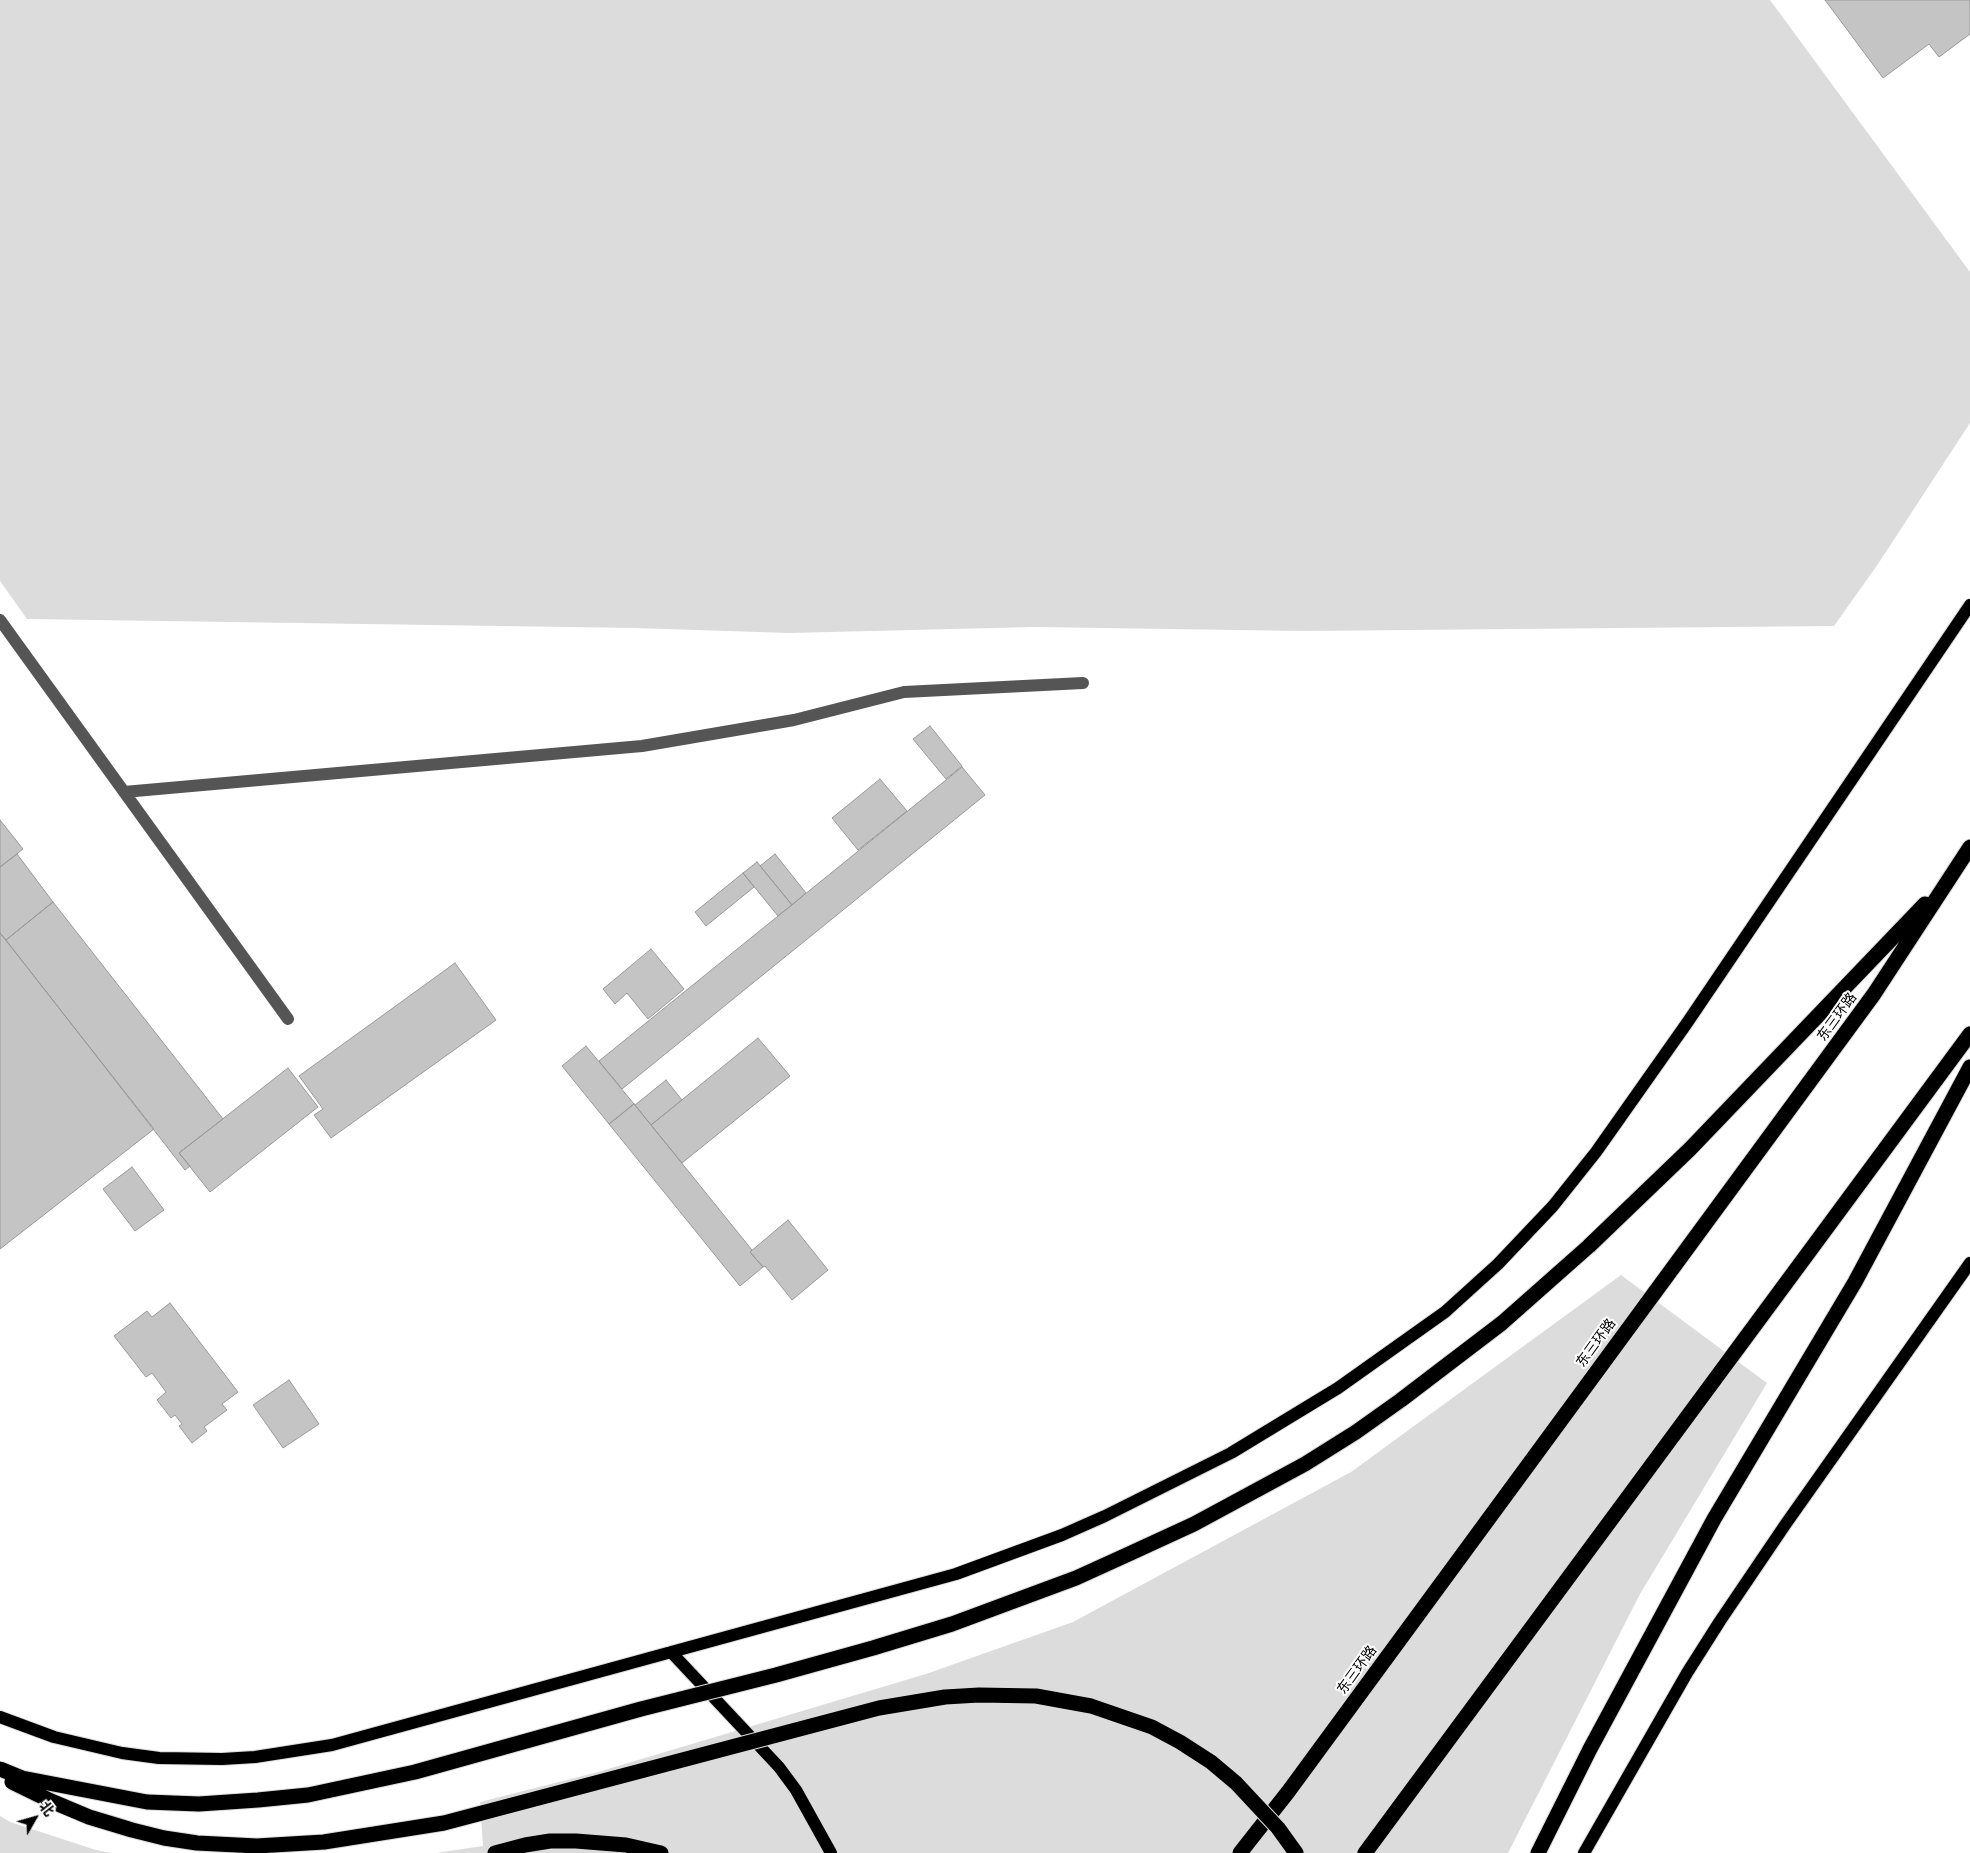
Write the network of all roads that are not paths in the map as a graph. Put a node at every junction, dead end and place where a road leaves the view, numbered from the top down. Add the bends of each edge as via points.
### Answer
1 (1970, 605) edge
2 (0, 620) edge
3 (1082, 683) dead end
4 (124, 792) junction
5 (1970, 847) edge
6 (1950, 878) junction
7 (288, 1019) dead end
8 (1970, 1034) edge
9 (1970, 1067) edge
10 (1970, 1262) edge
11 (671, 1652) junction
12 (0, 1716) edge
13 (0, 1769) edge
14 (0, 1775) edge
15 (495, 1853) edge
16 (661, 1853) edge
17 (831, 1853) edge
18 (1240, 1853) edge
19 (1296, 1853) edge
20 (1365, 1853) edge
21 (1538, 1853) edge
22 (1584, 1853) edge

1 - 11 main road via 1688,1023 1596,1152 1525,1236 1445,1312 1338,1388 1231,1453 1062,1535 956,1574
2 - 4 lane
3 - 4 lane via 904,692 794,720 642,746
4 - 7 lane
5 - 6 highway, 东三环路
6 - 13 highway, bridge via 1690,1149 1589,1246 1502,1323 1401,1400 1305,1464 1132,1554 952,1624 864,1651 415,1772 308,1795 199,1804 147,1802 22,1778
6 - 18 highway, 东三环路 via 1874,994
8 - 20 highway
9 - 21 highway via 1855,1282 1714,1519
10 - 22 main road via 1720,1621
11 - 12 main road via 332,1745 255,1757 191,1760 122,1754 54,1737
11 - 17 main road via 779,1767 796,1790
14 - 19 highway, bridge via 89,1817 164,1838 257,1846 324,1842 444,1822 879,1708 945,1697 1036,1696 1091,1706 1152,1727 1180,1742 1236,1783 1278,1828
15 - 16 highway via 550,1841 626,1845

